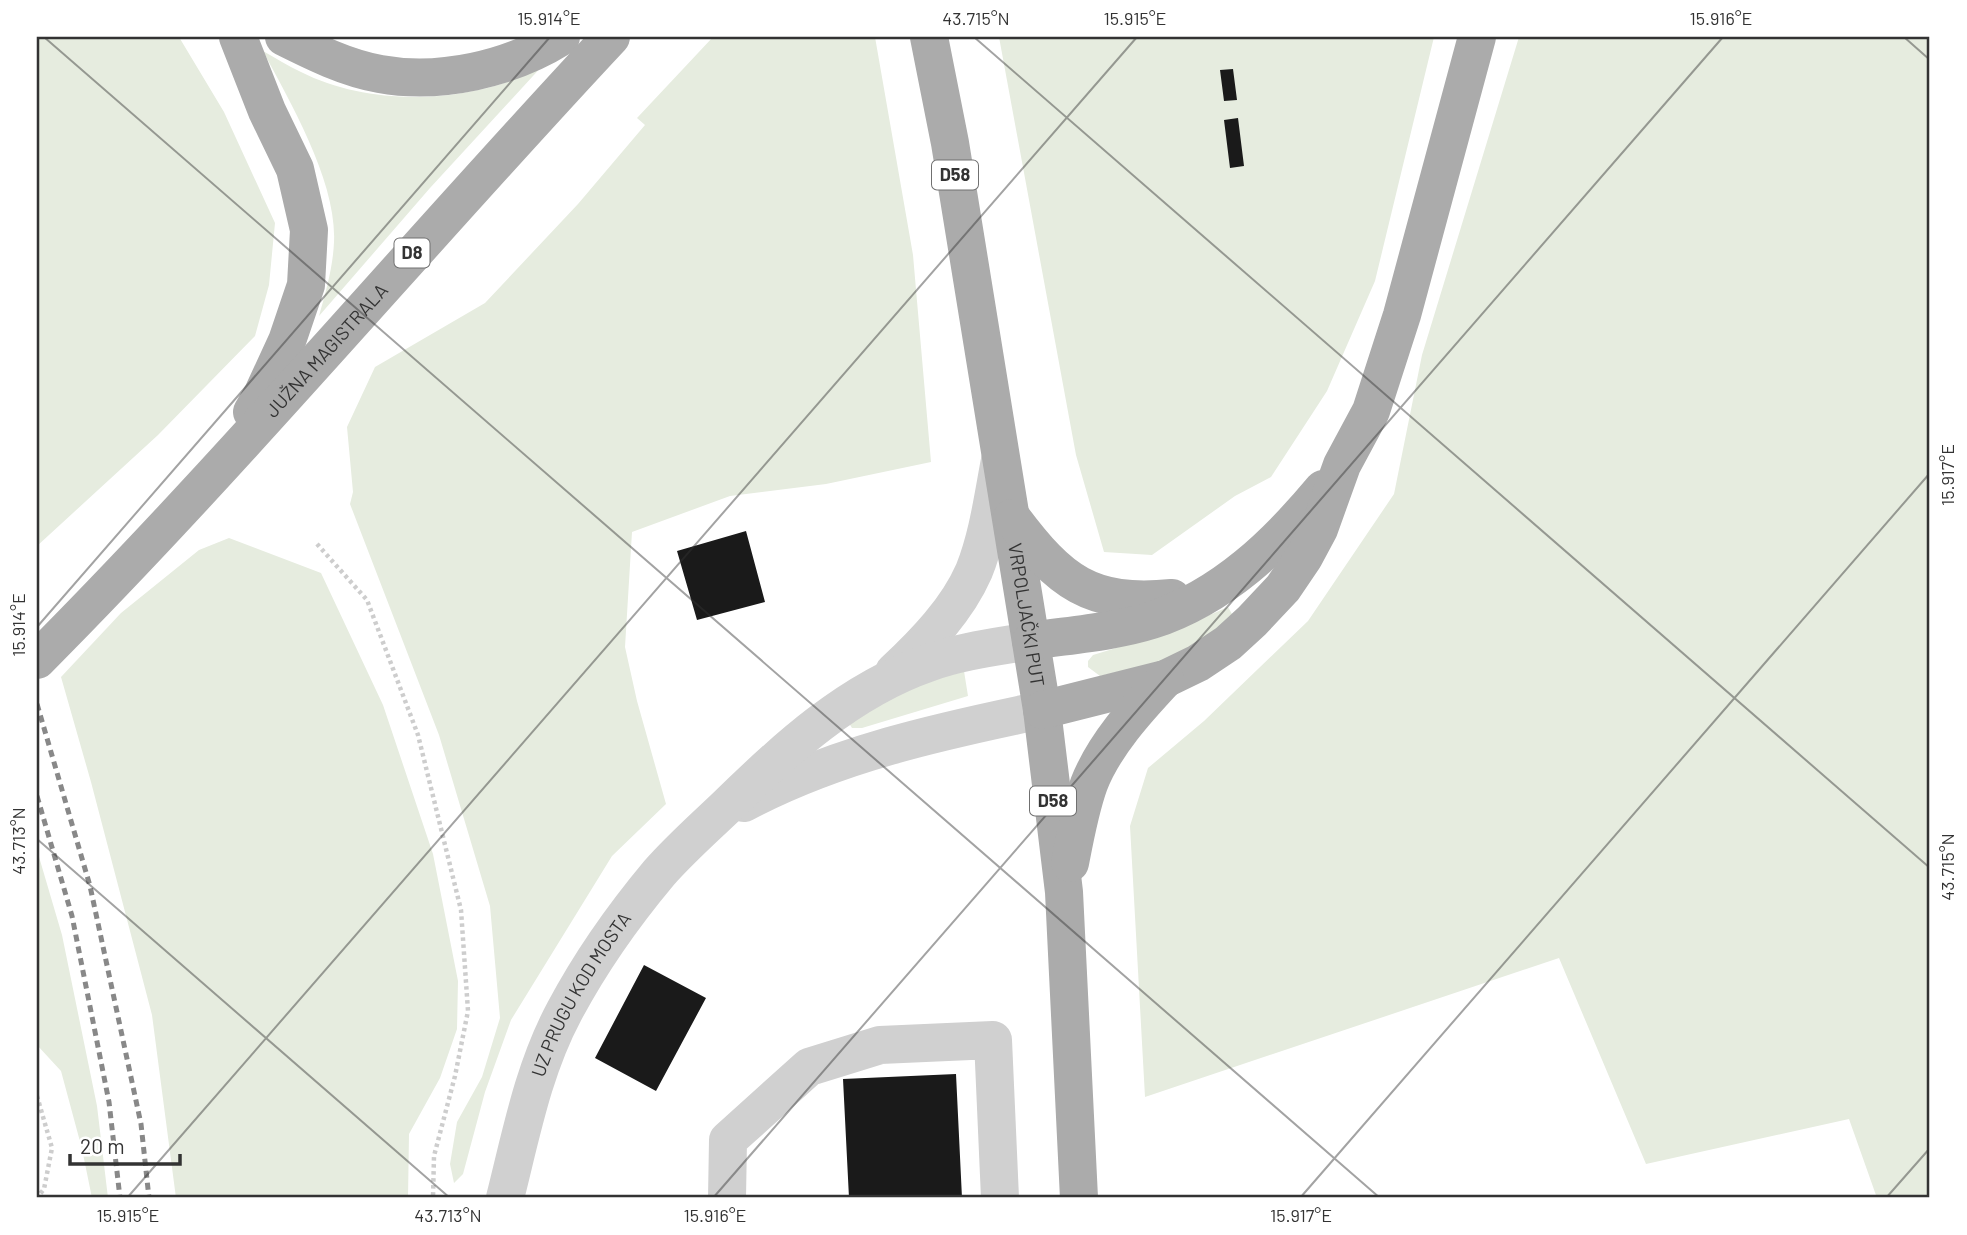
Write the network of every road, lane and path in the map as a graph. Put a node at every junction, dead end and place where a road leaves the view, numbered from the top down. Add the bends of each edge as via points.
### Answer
1 (238, 37) edge
2 (284, 37) edge
3 (561, 37) edge
4 (611, 37) edge
5 (929, 37) edge
6 (1477, 37) edge
7 (1000, 460) junction
8 (1342, 465) junction
9 (215, 472) junction
10 (1009, 513) junction
11 (317, 544) dead end
12 (1204, 596) junction
13 (1031, 641) junction
14 (37, 660) edge
15 (1165, 679) junction
16 (883, 683) junction
17 (1042, 710) junction
18 (712, 821) junction
19 (1064, 892) junction
20 (37, 1096) edge
21 (37, 1198) edge
22 (433, 1198) edge
23 (505, 1198) edge
24 (727, 1198) edge
25 (1000, 1198) edge
26 (1079, 1198) edge

1 - 9 main road via 295,169 309,243 306,285 287,341 263,393
2 - 3 main road via 320,56 379,74 430,77 492,68
4 - 9 main road, JUŽNA MAGISTRALA / D8
5 - 7 main road, VRPOLJAČKI PUT / D58
6 - 8 main road via 1402,315 1371,411
7 - 10 main road, VRPOLJAČKI PUT / D58
7 - 16 street via 974,572 923,645
8 - 12 main road via 1260,556
8 - 15 main road via 1319,529 1283,588 1228,643
9 - 14 main road, JUŽNA MAGISTRALA / D8
10 - 12 main road via 1035,548 1089,591 1142,601
10 - 13 main road, VRPOLJAČKI PUT / D58
11 - 22 path via 367,600 418,734 461,910 468,1011 434,1156
12 - 13 main road via 1151,620
13 - 16 street via 927,663
13 - 17 main road, VRPOLJAČKI PUT / D58
15 - 17 main road
15 - 19 main road via 1116,738 1090,783
16 - 18 street, UZ PRUGU KOD MOSTA via 819,724 764,769
17 - 18 street via 959,727 830,766 761,794
17 - 19 main road, VRPOLJAČKI PUT / D58
18 - 23 street, UZ PRUGU KOD MOSTA via 660,872 607,939 563,1013 535,1078
19 - 26 main road, VRPOLJAČKI PUT / D58
20 - 21 path via 52,1148 44,1189
24 - 25 street via 728,1140 809,1067 880,1045 993,1040

